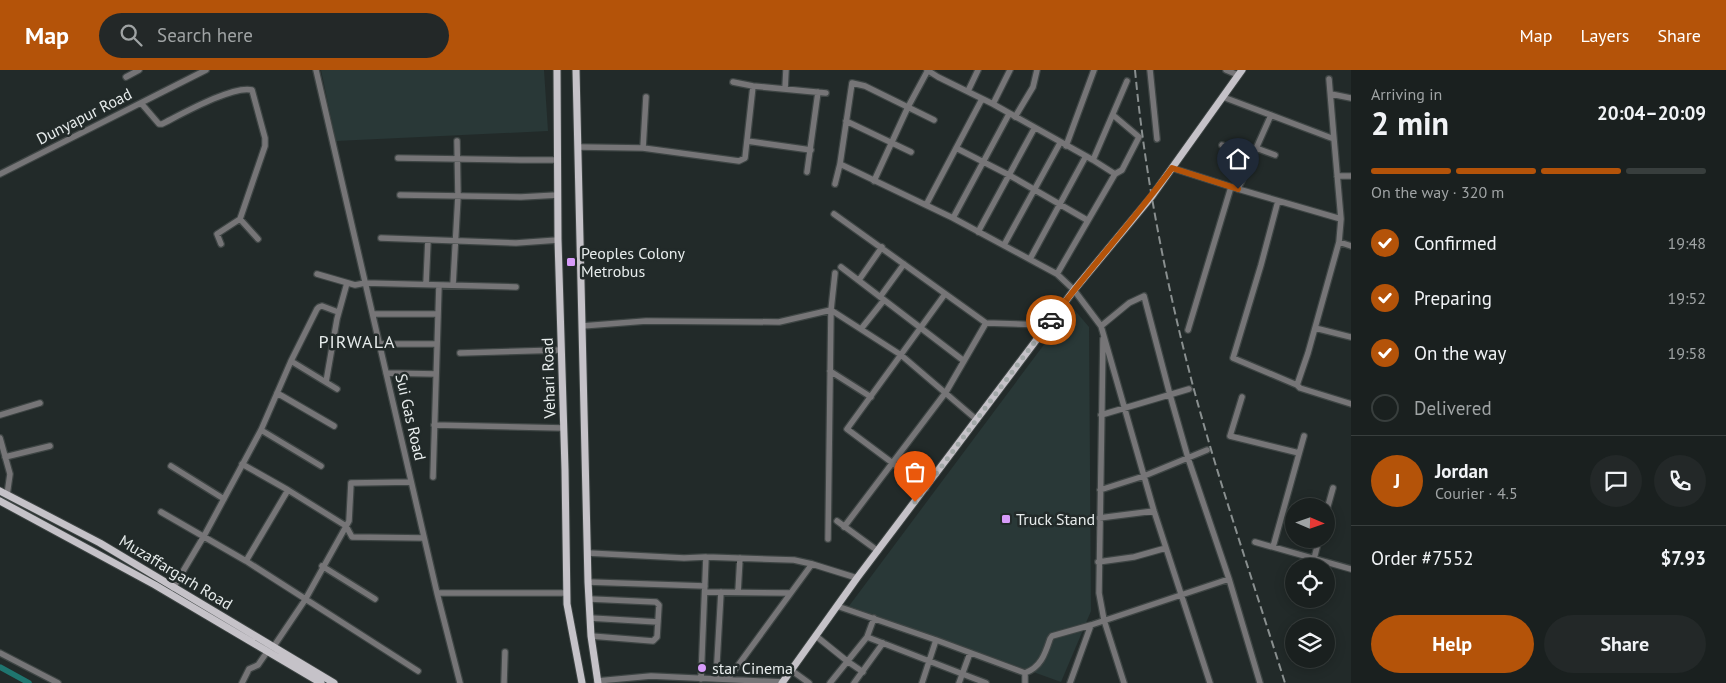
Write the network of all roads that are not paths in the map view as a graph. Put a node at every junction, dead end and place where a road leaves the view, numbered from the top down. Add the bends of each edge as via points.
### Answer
1 (139, 70) edge
2 (206, 70) edge
3 (316, 70) edge
4 (557, 70) edge
5 (576, 70) edge
6 (786, 70) edge
7 (928, 70) edge
8 (942, 70) edge
9 (978, 70) edge
10 (1010, 70) edge
11 (1036, 70) edge
12 (1094, 70) edge
13 (1150, 70) edge
14 (1226, 70) edge
15 (1240, 72) edge
16 (126, 76) dead end
17 (938, 77) junction
18 (1329, 79) dead end
19 (1127, 81) dead end
20 (733, 82) dead end
21 (753, 86) junction
22 (785, 89) junction
23 (968, 91) junction
24 (818, 92) junction
25 (826, 93) dead end
26 (1331, 94) junction
27 (646, 97) dead end
28 (1222, 97) junction
29 (1351, 98) edge
30 (982, 99) junction
31 (141, 103) junction
32 (993, 104) junction
33 (908, 107) junction
34 (1113, 115) junction
35 (1271, 115) junction
36 (1012, 116) junction
37 (934, 120) dead end
38 (846, 121) junction
39 (1034, 128) junction
40 (1157, 139) dead end
41 (1334, 139) junction
42 (457, 141) dead end
43 (746, 141) junction
44 (892, 143) junction
45 (1063, 145) junction
46 (1222, 145) dead end
47 (579, 147) junction
48 (643, 148) junction
49 (956, 148) junction
50 (1256, 148) junction
51 (811, 150) junction
52 (911, 152) dead end
53 (1253, 155) junction
54 (1275, 155) dead end
55 (1086, 156) junction
56 (398, 158) dead end
57 (457, 159) junction
58 (558, 160) junction
59 (1093, 160) junction
60 (982, 162) junction
61 (840, 164) junction
62 (1172, 168) junction
63 (807, 172) dead end
64 (0, 174) edge
65 (1114, 174) junction
66 (1009, 175) junction
67 (1338, 176) junction
68 (1351, 176) edge
69 (874, 181) junction
70 (835, 184) dead end
71 (1231, 187) junction
72 (1238, 189) junction
73 (1034, 190) junction
74 (400, 195) dead end
75 (558, 195) junction
76 (458, 196) junction
77 (1278, 201) junction
78 (1060, 204) junction
79 (926, 205) junction
80 (834, 214) dead end
81 (953, 218) junction
82 (1341, 218) junction
83 (240, 219) junction
84 (1087, 220) junction
85 (978, 232) junction
86 (381, 238) dead end
87 (258, 239) dead end
88 (428, 240) junction
89 (558, 240) junction
90 (456, 241) junction
91 (1339, 242) junction
92 (221, 244) dead end
93 (1004, 245) junction
94 (1351, 246) edge
95 (882, 248) junction
96 (1030, 259) junction
97 (904, 264) junction
98 (841, 267) dead end
99 (316, 274) dead end
100 (835, 274) dead end
101 (1057, 274) junction
102 (859, 280) junction
103 (347, 282) junction
104 (365, 282) junction
105 (426, 284) junction
106 (439, 285) junction
107 (453, 285) junction
108 (516, 287) dead end
109 (1074, 290) junction
110 (945, 294) junction
111 (882, 298) junction
112 (831, 310) junction
113 (338, 312) junction
114 (373, 314) junction
115 (438, 314) junction
116 (986, 323) junction
117 (1048, 325) junction
118 (582, 326) junction
119 (920, 328) junction
120 (1315, 328) junction
121 (861, 329) junction
122 (1102, 329) junction
123 (1188, 330) dead end
124 (1351, 337) edge
125 (380, 344) junction
126 (437, 344) junction
127 (561, 350) junction
128 (460, 353) dead end
129 (901, 354) junction
130 (291, 361) junction
131 (964, 361) junction
132 (830, 371) junction
133 (386, 373) junction
134 (436, 374) junction
135 (326, 382) junction
136 (1297, 385) junction
137 (337, 388) dead end
138 (1189, 389) dead end
139 (946, 392) junction
140 (277, 393) junction
141 (1170, 395) junction
142 (871, 397) junction
143 (1242, 397) dead end
144 (40, 403) dead end
145 (1351, 404) edge
146 (1123, 408) junction
147 (1101, 414) junction
148 (0, 415) edge
149 (977, 420) junction
150 (434, 425) junction
151 (334, 426) dead end
152 (563, 428) junction
153 (261, 430) junction
154 (1304, 436) dead end
155 (0, 438) edge
156 (50, 446) dead end
157 (1207, 450) dead end
158 (1300, 453) junction
159 (5, 457) junction
160 (1188, 458) junction
161 (893, 462) junction
162 (242, 464) junction
163 (171, 466) dead end
164 (321, 466) dead end
165 (1144, 476) junction
166 (433, 477) dead end
167 (411, 482) junction
168 (926, 488) junction
169 (1333, 488) dead end
170 (288, 490) junction
171 (1100, 490) junction
172 (4, 493) edge
173 (1330, 498) edge
174 (224, 499) junction
175 (0, 501) edge
176 (1154, 511) junction
177 (161, 512) dead end
178 (1099, 518) junction
179 (837, 522) dead end
180 (346, 526) junction
181 (844, 527) junction
182 (204, 536) junction
183 (424, 538) junction
184 (828, 539) dead end
185 (1255, 542) dead end
186 (1273, 547) junction
187 (1166, 548) junction
188 (1317, 548) edge
189 (878, 551) junction
190 (588, 553) junction
191 (706, 557) junction
192 (740, 558) junction
193 (1314, 558) joint
194 (246, 560) junction
195 (1098, 562) junction
196 (812, 564) junction
197 (1335, 564) edge
198 (322, 566) junction
199 (1351, 569) edge
200 (858, 578) junction
201 (1229, 579) junction
202 (588, 582) junction
203 (173, 588) junction
204 (705, 589) junction
205 (721, 592) junction
206 (738, 592) junction
207 (437, 593) junction
208 (566, 593) junction
209 (790, 593) junction
210 (1181, 594) junction
211 (375, 599) dead end
212 (590, 599) junction
213 (305, 600) junction
214 (838, 606) junction
215 (590, 618) junction
216 (874, 618) junction
217 (1104, 620) junction
218 (658, 622) junction
219 (1091, 625) junction
220 (591, 636) junction
221 (816, 636) junction
222 (867, 637) junction
223 (936, 640) junction
224 (883, 643) junction
225 (274, 646) junction
226 (267, 652) junction
227 (505, 652) dead end
228 (0, 653) edge
229 (970, 653) junction
230 (847, 661) junction
231 (928, 662) junction
232 (418, 670) dead end
233 (791, 670) junction
234 (863, 672) junction
235 (1025, 673) junction
236 (962, 674) junction
237 (700, 679) junction
238 (716, 679) junction
239 (728, 679) junction
240 (689, 680) edge
241 (598, 682) edge
242 (782, 682) edge
243 (58, 683) edge
244 (242, 683) edge
245 (321, 683) edge
246 (334, 683) edge
247 (460, 683) edge
248 (504, 683) edge
249 (582, 683) edge
250 (809, 683) edge
251 (830, 683) edge
252 (854, 683) edge
253 (922, 683) edge
254 (959, 683) edge
255 (986, 683) edge
256 (1025, 683) edge
257 (1070, 683) edge
258 (1124, 683) edge
259 (1210, 683) edge
260 (1260, 683) edge

1 - 16 street
2 - 31 street, Dunyapur Road
3 - 104 street, Sui Gas Road
4 - 58 main road, Vehari Road
5 - 47 main road
6 - 22 street
7 - 17 street
7 - 33 street
8 - 17 street
9 - 23 street
10 - 32 street
11 - 36 street via 1033,87
12 - 45 street
13 - 40 street
14 - 15 street
15 - 28 main road
17 - 23 street
18 - 26 street
19 - 34 street
20 - 21 street
21 - 22 street
21 - 43 street
22 - 24 street
23 - 30 street
24 - 25 street
24 - 51 street
26 - 29 street
26 - 41 street
27 - 48 street
28 - 35 street
28 - 62 main road
30 - 32 street
30 - 49 street
31 - 64 street, Dunyapur Road
31 - 83 street via 162,124 224,95 252,90 265,146
32 - 36 street
33 - 37 street
33 - 38 street via 852,83
33 - 44 street
34 - 59 street
34 - 65 street via 1138,137 1122,170
35 - 41 street
35 - 50 street
36 - 39 street
36 - 60 street
38 - 44 street
38 - 61 street
39 - 45 street
39 - 66 street
41 - 67 street
42 - 57 street
43 - 48 street via 745,158 739,161
43 - 51 street
44 - 52 street
44 - 69 street
45 - 55 street
45 - 73 street
46 - 53 street
47 - 48 street
47 - 118 main road
49 - 60 street
49 - 79 street
50 - 53 street
50 - 54 street
51 - 63 street
53 - 72 street
55 - 59 street
55 - 78 street
56 - 57 street
57 - 58 street
57 - 76 street
58 - 75 main road, Vehari Road
59 - 65 street
60 - 66 street
60 - 81 street
61 - 69 street
61 - 70 street
62 - 71 street
62 - 109 main road
65 - 84 street
66 - 73 street
66 - 85 street
67 - 68 street
67 - 82 street
69 - 79 street
71 - 72 street
71 - 123 street
72 - 77 street
73 - 78 street
73 - 93 street
74 - 76 street
75 - 76 street
75 - 89 main road, Vehari Road
76 - 90 street
77 - 82 street
77 - 136 street via 1233,358
78 - 84 street
78 - 96 street
79 - 81 street
80 - 95 street
81 - 85 street
82 - 91 street
83 - 87 street
83 - 92 street via 218,232
84 - 101 street
85 - 93 street
86 - 88 street
88 - 90 street
88 - 105 street
89 - 90 street via 516,243
89 - 127 main road, Vehari Road
90 - 107 street
91 - 94 street
91 - 120 street
93 - 96 street
95 - 97 street
95 - 102 street
96 - 101 street
97 - 110 street
97 - 111 street
98 - 102 street
99 - 103 street
100 - 112 street
101 - 109 street
102 - 111 street
103 - 104 street via 355,285
103 - 113 street
104 - 105 street
104 - 114 street, Sui Gas Road
105 - 106 street
106 - 107 street
106 - 115 street
107 - 108 street
109 - 117 main road
109 - 122 street
110 - 116 street
110 - 119 street
111 - 119 street
111 - 121 street
112 - 118 street via 779,322 646,321
112 - 121 street
112 - 132 street
113 - 130 street via 319,306
113 - 135 street
114 - 115 street
114 - 125 street, Sui Gas Road
115 - 126 street
116 - 117 street
116 - 131 street
117 - 149 main road
118 - 190 main road
119 - 129 street
119 - 131 street
120 - 124 street
120 - 136 street
121 - 129 street
122 - 141 street via 1129,303 1144,296
122 - 146 street
122 - 147 street
125 - 126 street
125 - 133 street, Sui Gas Road
126 - 134 street
127 - 128 street
127 - 152 main road, Vehari Road
129 - 139 street
129 - 142 street
130 - 135 street
130 - 140 street
131 - 139 street
132 - 142 street
132 - 184 street
133 - 134 street
133 - 167 street, Sui Gas Road
134 - 150 street
135 - 137 street
136 - 145 street
138 - 141 street
139 - 149 street
139 - 161 street
140 - 151 street
140 - 153 street
141 - 146 street
141 - 160 street
142 - 161 street via 848,429
143 - 158 street via 1230,436
144 - 148 street
146 - 147 street
146 - 165 street
147 - 171 street
149 - 168 main road
150 - 152 street
150 - 166 street
152 - 208 main road, Vehari Road
153 - 162 street
153 - 164 street
154 - 158 street
155 - 159 street
156 - 159 street
157 - 160 street
158 - 186 street
159 - 172 street via 10,474
160 - 165 street
160 - 201 street
161 - 168 street
161 - 181 street
162 - 170 street
162 - 174 street
163 - 174 street
165 - 171 street
165 - 176 street
167 - 180 street via 351,483
167 - 183 street, Sui Gas Road
168 - 189 main road
169 - 173 street
170 - 180 street
170 - 194 street
171 - 178 street
172 - 203 main road, Muzaffargarh Road via 100,543
174 - 182 street
175 - 226 main road via 155,585
176 - 178 street
176 - 187 street
177 - 182 street
178 - 195 street
179 - 181 street
180 - 183 street via 356,538
180 - 198 street
181 - 189 street
182 - 194 street
182 - 203 street
183 - 207 street, Sui Gas Road
185 - 186 street
186 - 193 street
187 - 195 street
187 - 210 street
188 - 193 street
189 - 200 main road
190 - 191 street
190 - 202 main road
191 - 192 street
191 - 204 street
192 - 196 street
192 - 206 street
194 - 213 street
195 - 217 street
196 - 200 street
196 - 209 street
197 - 199 street
198 - 211 street
198 - 213 street
200 - 214 main road
201 - 210 street
201 - 260 street
202 - 204 street
202 - 212 main road
203 - 225 main road, Muzaffargarh Road
204 - 205 street
204 - 237 street
205 - 206 street
205 - 238 street
206 - 209 street
207 - 208 street
207 - 247 street, Sui Gas Road
208 - 249 main road, Vehari Road
209 - 239 street
210 - 217 street
210 - 259 street
212 - 215 main road
212 - 218 street via 656,602 659,605
213 - 225 street
213 - 232 street
214 - 216 street
214 - 221 main road
215 - 218 street
215 - 220 main road
216 - 222 street
216 - 223 street
217 - 219 street
217 - 258 street
218 - 220 street via 657,637 653,641
219 - 235 street via 1052,636 1040,664
219 - 257 street
220 - 241 main road
221 - 230 street
221 - 233 main road
222 - 224 street
222 - 230 street
223 - 229 street
223 - 231 street
224 - 231 street
224 - 234 street
225 - 246 main road, Muzaffargarh Road
226 - 244 street via 258,665 249,669
226 - 245 main road
227 - 248 street
228 - 243 street
229 - 235 street
229 - 236 street
230 - 234 street
230 - 251 street
231 - 236 street
231 - 253 street
233 - 242 main road
233 - 250 street
234 - 252 street
235 - 256 street
236 - 254 street
236 - 255 street
237 - 238 street
237 - 240 street
238 - 239 street
239 - 242 street
240 - 241 street via 651,676

